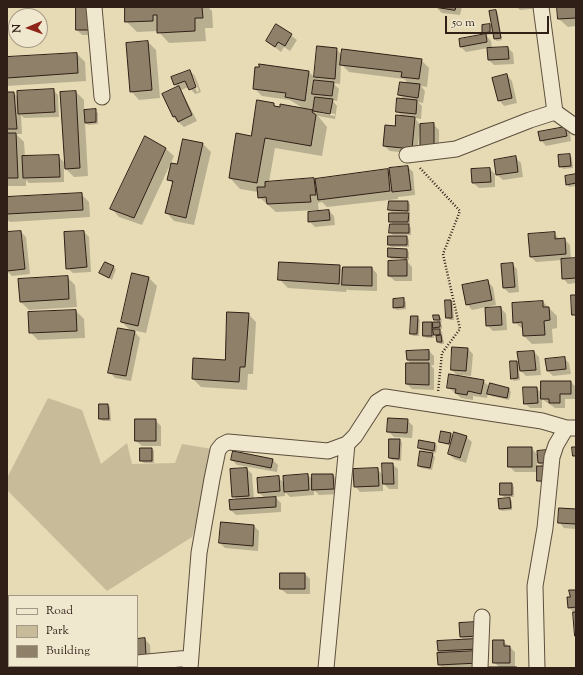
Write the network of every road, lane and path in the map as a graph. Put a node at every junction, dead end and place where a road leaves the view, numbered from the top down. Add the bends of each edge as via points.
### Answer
1 (94, 7) edge
2 (541, 7) edge
3 (102, 98) dead end
4 (555, 112) junction
5 (576, 127) edge
6 (407, 155) joint
7 (436, 404) junction
8 (571, 428) edge
9 (347, 444) junction
10 (482, 617) dead end
11 (138, 663) edge
12 (190, 663) edge
13 (326, 668) edge
14 (480, 668) edge
15 (537, 668) edge

1 - 3 street
2 - 4 street
4 - 5 street
4 - 6 street via 456,149
6 - 7 path via 460,211 443,254 460,329 442,353
7 - 8 street
7 - 9 street via 385,397 377,402
8 - 15 street via 556,445 552,458 545,528 535,586
9 - 12 street via 328,451 228,442 218,450 199,553
9 - 13 street
10 - 14 street
11 - 12 street

